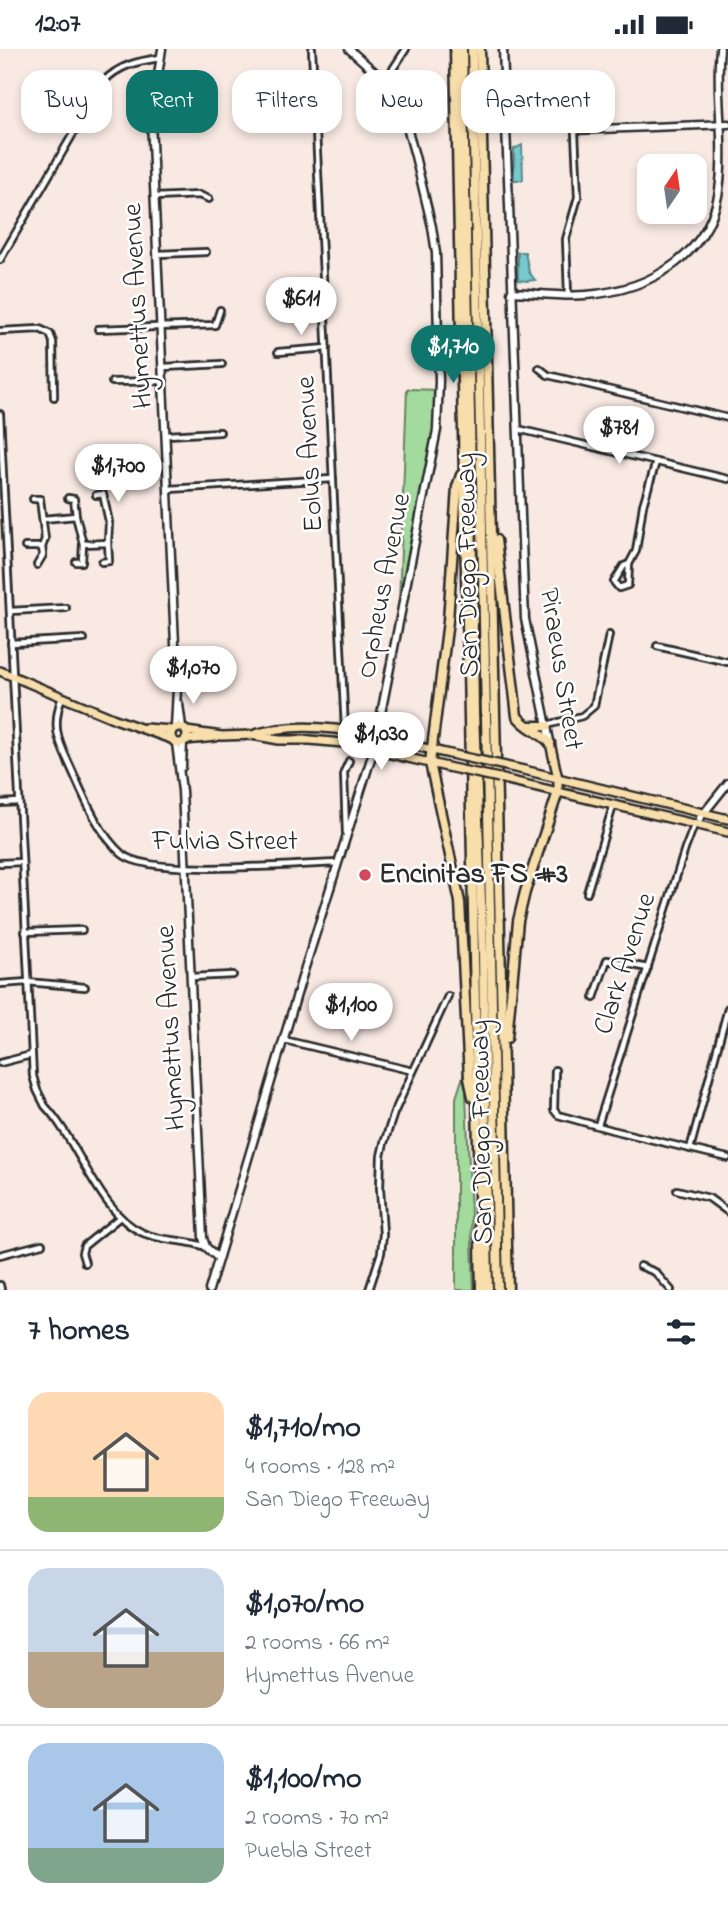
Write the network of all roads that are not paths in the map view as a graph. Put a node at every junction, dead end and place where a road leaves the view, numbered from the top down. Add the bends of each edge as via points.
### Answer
1 (162, 49) edge
2 (312, 49) edge
3 (349, 49) edge
4 (407, 49) edge
5 (454, 49) edge
6 (462, 49) edge
7 (472, 49) edge
8 (481, 49) edge
9 (503, 49) edge
10 (720, 49) edge
11 (160, 58) junction
12 (373, 70) edge
13 (393, 70) edge
14 (728, 124) edge
15 (720, 125) junction
16 (615, 128) edge
17 (408, 133) edge
18 (575, 133) edge
19 (720, 184) junction
20 (728, 187) edge
21 (155, 197) junction
22 (209, 199) dead end
23 (206, 252) dead end
24 (158, 254) junction
25 (0, 260) edge
26 (511, 292) junction
27 (568, 294) junction
28 (220, 310) dead end
29 (162, 326) junction
30 (98, 329) dead end
31 (0, 331) edge
32 (327, 348) junction
33 (278, 352) dead end
34 (222, 364) dead end
35 (164, 367) junction
36 (539, 368) dead end
37 (165, 380) junction
38 (113, 382) dead end
39 (54, 397) dead end
40 (0, 414) edge
41 (728, 418) edge
42 (517, 429) junction
43 (220, 432) dead end
44 (167, 435) junction
45 (656, 462) junction
46 (463, 469) junction
47 (333, 479) junction
48 (728, 479) edge
49 (490, 488) junction
50 (169, 489) junction
51 (96, 495) dead end
52 (68, 498) dead end
53 (33, 499) dead end
54 (76, 516) junction
55 (43, 519) junction
56 (108, 543) junction
57 (83, 544) junction
58 (25, 547) dead end
59 (42, 547) junction
60 (75, 562) dead end
61 (102, 562) dead end
62 (629, 563) junction
63 (37, 565) dead end
64 (65, 608) dead end
65 (10, 611) junction
66 (609, 635) dead end
67 (84, 639) dead end
68 (11, 643) junction
69 (657, 646) dead end
70 (728, 662) edge
71 (0, 671) edge
72 (13, 676) junction
73 (62, 697) junction
74 (525, 726) junction
75 (547, 726) junction
76 (345, 731) junction
77 (179, 735) junction
78 (251, 735) junction
79 (377, 737) junction
80 (550, 743) junction
81 (374, 749) junction
82 (432, 750) junction
83 (349, 761) dead end
84 (430, 763) junction
85 (558, 778) junction
86 (728, 783) edge
87 (558, 792) junction
88 (19, 802) junction
89 (0, 803) edge
90 (613, 805) junction
91 (699, 818) junction
92 (728, 819) edge
93 (728, 832) edge
94 (346, 838) junction
95 (22, 862) junction
96 (0, 863) edge
97 (338, 863) junction
98 (186, 868) junction
99 (587, 893) dead end
100 (82, 930) dead end
101 (25, 932) junction
102 (648, 968) junction
103 (233, 975) dead end
104 (191, 977) junction
105 (27, 982) junction
106 (0, 984) edge
107 (85, 987) dead end
108 (447, 996) dead end
109 (594, 998) dead end
110 (728, 1008) edge
111 (284, 1040) junction
112 (504, 1051) junction
113 (32, 1055) junction
114 (0, 1063) edge
115 (555, 1070) dead end
116 (413, 1071) junction
117 (477, 1119) junction
118 (598, 1125) junction
119 (690, 1149) junction
120 (728, 1158) edge
121 (677, 1190) dead end
122 (728, 1212) edge
123 (120, 1217) junction
124 (41, 1244) dead end
125 (206, 1247) junction
126 (0, 1255) edge
127 (218, 1258) junction
128 (85, 1263) dead end
129 (640, 1266) dead end
130 (0, 1285) edge
131 (1, 1290) edge
132 (209, 1290) edge
133 (369, 1290) edge
134 (481, 1290) edge
135 (488, 1290) edge
136 (498, 1290) edge
137 (508, 1290) edge
138 (671, 1290) edge

1 - 11 street, Hymettus Avenue
2 - 32 street, Eolus Avenue
3 - 12 street, Orpheus Avenue
4 - 13 street
5 - 46 highway, San Diego Freeway
6 - 135 highway
7 - 136 highway
8 - 49 highway, San Diego Freeway
9 - 26 street, Piraeus Street
10 - 15 street
11 - 21 street, Hymettus Avenue via 151,120
11 - 25 street via 128,64 103,82
14 - 15 street
15 - 16 street
15 - 19 street
17 - 79 street, Orpheus Avenue via 436,253 437,430
18 - 27 street via 578,197 566,239
19 - 20 street
19 - 27 street via 714,213 702,236 664,273 605,292
21 - 22 street via 199,195
21 - 24 street, Hymettus Avenue
23 - 24 street
24 - 29 street, Hymettus Avenue
26 - 27 street
26 - 42 street, Piraeus Street
28 - 29 street via 215,325
29 - 30 street
29 - 35 street, Hymettus Avenue
31 - 39 street via 40,329 50,334
32 - 33 street
32 - 47 street, Eolus Avenue
34 - 35 street
35 - 37 street, Hymettus Avenue
36 - 41 street via 548,375
37 - 38 street
37 - 44 street, Hymettus Avenue
40 - 65 street
42 - 45 street
42 - 75 street, Piraeus Street via 526,619
43 - 44 street
44 - 50 street, Hymettus Avenue
45 - 48 street
45 - 62 street via 636,551
46 - 82 highway via 457,487 448,621
46 - 117 highway, San Diego Freeway
47 - 50 street
47 - 76 street, Eolus Avenue
49 - 74 highway via 517,716
49 - 112 highway, San Diego Freeway
50 - 77 street, Hymettus Avenue
51 - 56 street via 103,494
52 - 54 street via 74,499
53 - 55 street via 40,499
54 - 55 street
54 - 57 street
55 - 59 street
56 - 57 street
56 - 61 street via 109,561
57 - 60 street via 82,562
58 - 59 street
59 - 63 street
62 - 62 street via 614,582 619,589 628,586
64 - 65 street
65 - 68 street
66 - 75 street via 594,706 582,716
67 - 68 street
68 - 72 street
69 - 70 street
71 - 72 main road
72 - 73 main road
72 - 88 street
73 - 77 main road via 115,719
73 - 98 street, Fulvia Street via 55,723 59,738 87,806 115,847 137,863
74 - 75 highway
74 - 80 highway
75 - 80 street, Piraeus Street
76 - 78 main road via 279,727
76 - 79 main road
77 - 78 main road
77 - 98 street, Hymettus Avenue
78 - 81 main road
79 - 81 street, Orpheus Avenue
79 - 82 main road
80 - 85 main road, Piraeus Street
81 - 84 main road
81 - 94 street, Orpheus Avenue
82 - 84 highway
82 - 85 main road, bridge
83 - 94 street via 344,772
84 - 87 main road, bridge
84 - 117 highway via 460,902 469,1077
85 - 87 main road, Piraeus Street
85 - 91 main road
86 - 91 street
87 - 90 main road
87 - 112 highway via 518,921
88 - 89 street
88 - 95 street
90 - 91 main road
90 - 99 street
91 - 92 main road
91 - 93 main road
91 - 102 street, Clark Avenue
94 - 97 street, Orpheus Avenue
95 - 96 street
95 - 101 street
97 - 98 street, Fulvia Street
97 - 111 street, Orpheus Avenue
98 - 104 street, Hymettus Avenue
100 - 101 street
101 - 105 street
102 - 109 street via 607,960
102 - 118 street, Clark Avenue
103 - 104 street
104 - 125 street, Hymettus Avenue
105 - 106 street
105 - 107 street
105 - 113 street
108 - 116 street
110 - 119 street
111 - 116 street
111 - 127 street, Orpheus Avenue
112 - 137 highway, San Diego Freeway
113 - 114 street
113 - 123 street via 37,1090
115 - 118 street via 554,1110
116 - 133 street via 381,1156 382,1253
117 - 134 highway, San Diego Freeway
118 - 119 street
119 - 120 street
121 - 122 street via 709,1198
123 - 125 street via 152,1237
123 - 128 street via 84,1246
124 - 126 street
125 - 127 street
127 - 132 street, Orpheus Avenue
129 - 138 street via 655,1272
130 - 131 street

